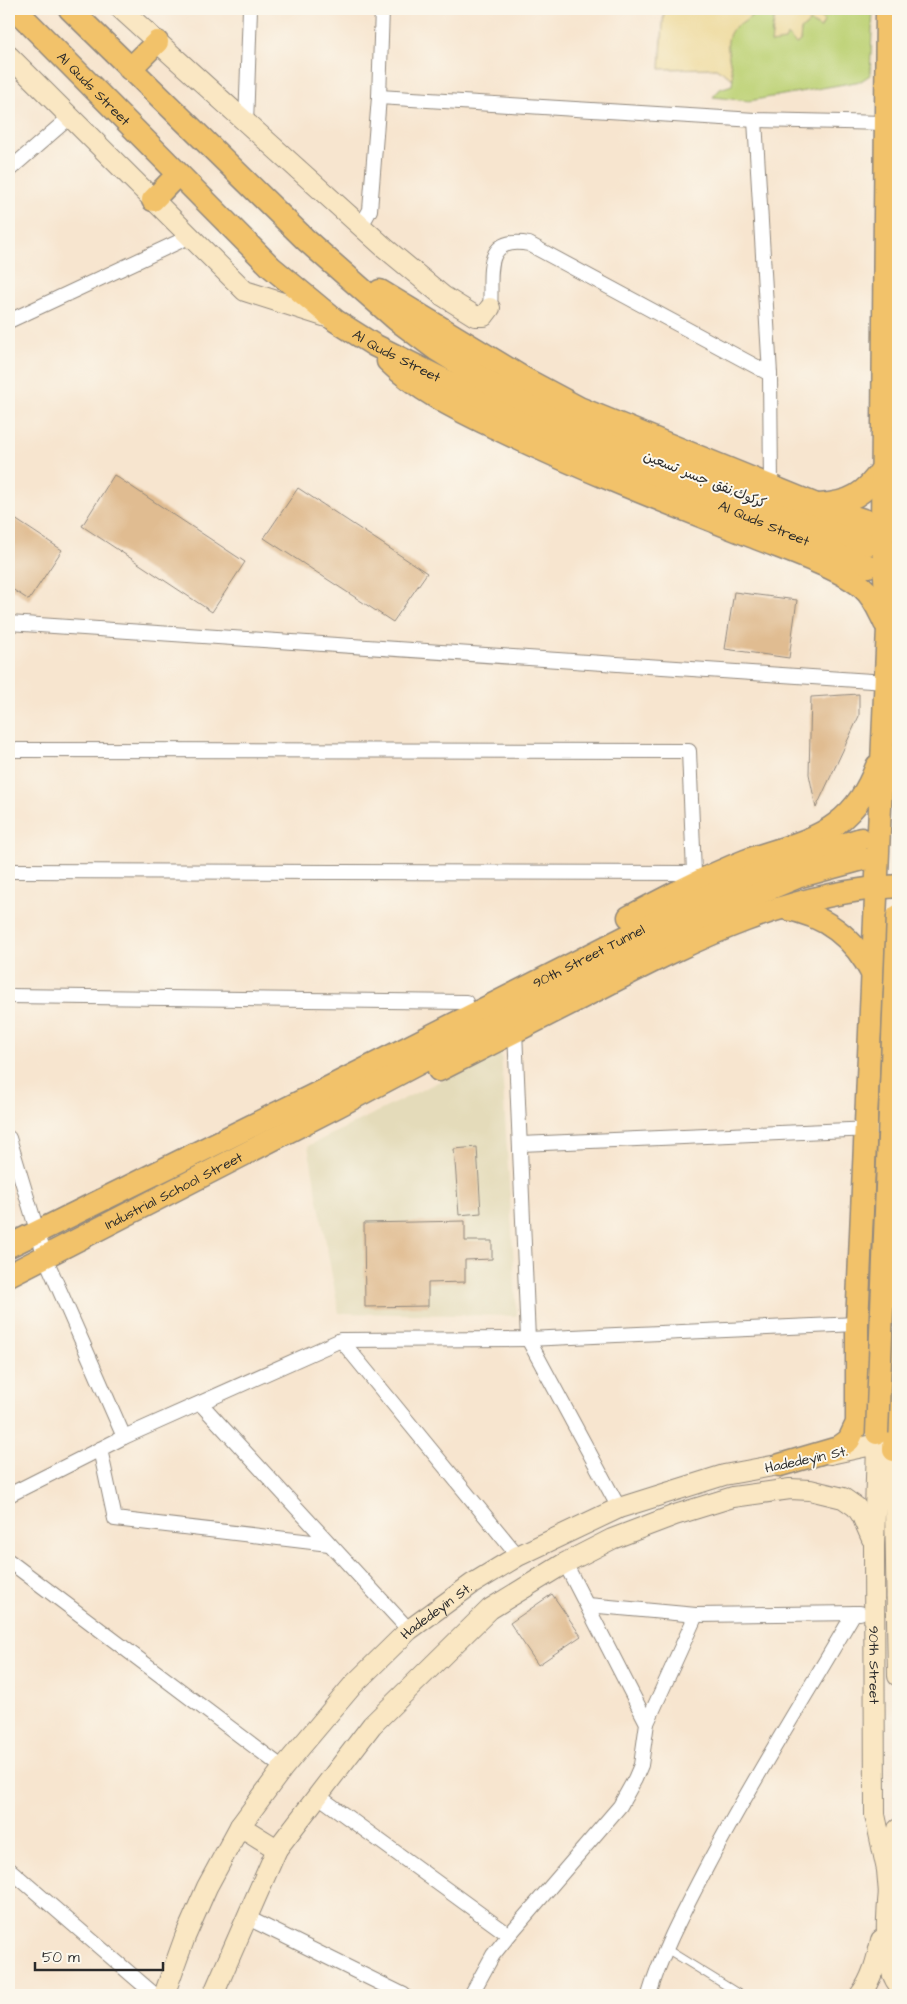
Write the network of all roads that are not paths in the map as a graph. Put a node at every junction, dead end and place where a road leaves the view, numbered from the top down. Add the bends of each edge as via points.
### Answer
1 (15, 9) edge
2 (70, 9) edge
3 (250, 9) edge
4 (382, 9) edge
5 (887, 9) edge
6 (128, 12) edge
7 (157, 42) junction
8 (9, 56) edge
9 (130, 69) junction
10 (379, 97) junction
11 (70, 117) junction
12 (755, 120) junction
13 (886, 123) junction
14 (246, 124) junction
15 (9, 170) edge
16 (178, 174) junction
17 (153, 200) junction
18 (361, 226) junction
19 (191, 236) junction
20 (336, 264) junction
21 (490, 308) joint
22 (336, 320) junction
23 (9, 321) edge
24 (374, 346) junction
25 (770, 374) junction
26 (540, 419) junction
27 (883, 468) junction
28 (771, 486) junction
29 (819, 506) junction
30 (880, 541) edge
31 (9, 623) edge
32 (888, 628) junction
33 (886, 682) junction
34 (9, 750) edge
35 (884, 751) junction
36 (862, 849) tunnel mouth
37 (9, 871) edge
38 (696, 877) junction
39 (888, 887) edge
40 (780, 908) junction
41 (898, 916) edge
42 (873, 976) junction
43 (9, 996) edge
44 (466, 1002) junction
45 (515, 1031) junction
46 (330, 1099) junction
47 (866, 1128) junction
48 (9, 1138) edge
49 (898, 1138) edge
50 (521, 1144) junction
51 (37, 1232) junction
52 (9, 1246) edge
53 (46, 1257) junction
54 (9, 1275) edge
55 (857, 1324) junction
56 (528, 1339) junction
57 (341, 1340) junction
58 (898, 1344) edge
59 (201, 1404) junction
60 (124, 1437) junction
61 (888, 1443) edge
62 (100, 1449) junction
63 (780, 1465) junction
64 (9, 1495) edge
65 (619, 1508) junction
66 (329, 1544) junction
67 (874, 1546) junction
68 (898, 1549) edge
69 (518, 1556) junction
70 (9, 1561) edge
71 (565, 1563) junction
72 (472, 1584) junction
73 (588, 1605) junction
74 (490, 1609) junction
75 (854, 1613) junction
76 (875, 1613) junction
77 (696, 1615) junction
78 (409, 1630) junction
79 (898, 1676) edge
80 (647, 1723) junction
81 (283, 1768) junction
82 (316, 1795) junction
83 (240, 1826) junction
84 (898, 1829) edge
85 (277, 1849) junction
86 (9, 1869) edge
87 (888, 1904) junction
88 (246, 1917) junction
89 (509, 1936) junction
90 (665, 1948) junction
91 (898, 1984) edge
92 (155, 1995) edge
93 (164, 1995) edge
94 (213, 1995) edge
95 (404, 1995) edge
96 (471, 1995) edge
97 (649, 1995) edge
98 (740, 1995) edge
99 (860, 1995) edge

1 - 16 main road, Al Quds Street
2 - 9 main road, Al Quds Street
3 - 14 street
4 - 10 street
5 - 13 main road
6 - 7 street
7 - 9 main road
7 - 14 street
8 - 11 street
9 - 20 main road, Al Quds Street via 306,240
10 - 12 street
10 - 18 street via 370,210
11 - 15 street
11 - 17 street
12 - 13 street
12 - 25 street
13 - 27 main road
14 - 18 street
16 - 17 main road
16 - 22 main road, Al Quds Street via 271,267
17 - 19 street
18 - 21 street via 443,296 475,316 488,314
19 - 22 street via 245,291
19 - 23 street
20 - 26 main road, Al Quds Street via 397,320
20 - 28 main road via 523,378 579,408
21 - 25 street via 493,256 507,244 529,244
22 - 24 main road, Al Quds Street
24 - 26 main road, Al Quds Street
24 - 32 main road via 403,376 468,414 571,464 851,579 873,599
25 - 28 street
26 - 30 main road, Al Quds Street
27 - 29 main road via 872,484 857,496 839,504
27 - 30 main road
28 - 29 main road
29 - 30 main road
30 - 32 main road
31 - 33 street
32 - 33 main road
33 - 35 main road
34 - 38 street via 689,751
35 - 38 main road via 868,789 835,825 806,839
35 - 39 main road
36 - 46 main road, 90th Street Tunnel via 713,912
37 - 38 street
38 - 44 main road
39 - 40 main road via 828,896
39 - 42 main road
40 - 42 main road via 810,914 836,928 858,949
40 - 45 main road via 686,943
41 - 61 main road, bridge
42 - 47 main road
43 - 44 street
44 - 46 main road via 398,1038
45 - 46 main road via 415,1081 381,1094
45 - 50 street
46 - 51 main road, Industrial School Street
46 - 53 main road, Industrial School Street
47 - 49 street
47 - 50 street
47 - 55 main road
48 - 51 street
50 - 56 street
51 - 52 main road, Industrial School Street
51 - 53 street
53 - 54 main road, Industrial School Street
53 - 60 street
55 - 56 street
55 - 63 main road via 857,1423 849,1440 838,1448
56 - 57 street
56 - 65 street
57 - 59 street
57 - 69 street
58 - 61 main road
59 - 60 street
59 - 66 street
60 - 62 street
61 - 63 street, Hadedeyin St.
61 - 67 street, 90th Street
61 - 68 street, 90th Street
62 - 64 street
62 - 66 street via 115,1519
63 - 65 street, Hadedeyin St. via 724,1475
65 - 69 street, Hadedeyin St.
66 - 78 street
67 - 71 street, Hadedeyin St. via 862,1516 843,1498 790,1489 733,1497 675,1515 612,1539
67 - 76 street, 90th Street
68 - 79 street, 90th Street
69 - 72 street, Hadedeyin St.
70 - 81 street
71 - 73 street
71 - 74 street, Hadedeyin St.
72 - 74 street
72 - 78 street, Hadedeyin St.
73 - 77 street
73 - 80 street
74 - 82 street, Hadedeyin St. via 372,1725
75 - 76 street
75 - 77 street
75 - 90 street via 760,1768
76 - 87 street, 90th Street via 875,1815 887,1870
77 - 80 street
78 - 81 street, Hadedeyin St. via 353,1685
80 - 89 street via 641,1764 620,1806
81 - 83 street, Hadedeyin St.
82 - 85 street, Hadedeyin St.
82 - 89 street
83 - 85 street
83 - 93 street, Hadedeyin St. via 207,1887
84 - 87 street, 90th Street
85 - 88 street, Hadedeyin St.
86 - 92 street
87 - 91 street, 90th Street via 888,1961 890,1972
87 - 99 street, 90th Street via 878,1958
88 - 94 street, Hadedeyin St.
88 - 95 street
89 - 96 street
90 - 97 street
90 - 98 lane

